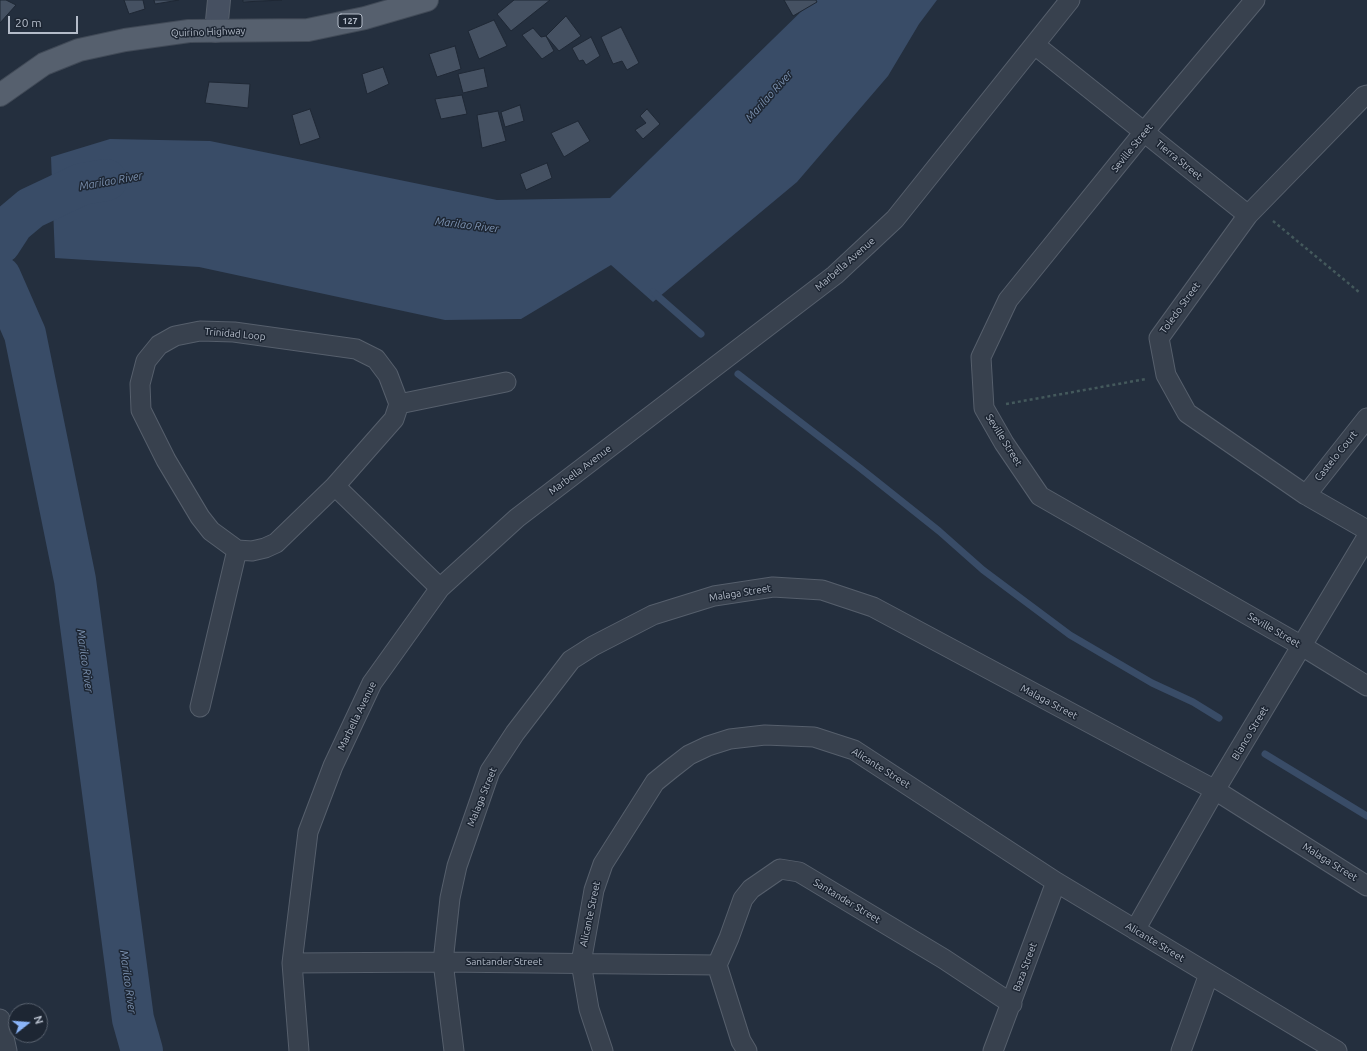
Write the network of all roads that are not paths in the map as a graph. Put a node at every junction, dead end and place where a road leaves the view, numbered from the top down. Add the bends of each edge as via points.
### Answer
1 (219, 0) edge
2 (427, 0) edge
3 (1070, 0) edge
4 (1255, 0) edge
5 (216, 31) junction
6 (1035, 45) junction
7 (0, 95) edge
8 (1367, 95) edge
9 (1144, 132) junction
10 (1252, 211) junction
11 (506, 382) dead end
12 (399, 404) junction
13 (1367, 418) edge
14 (335, 486) junction
15 (1306, 495) junction
16 (1367, 530) edge
17 (1367, 537) edge
18 (236, 550) junction
19 (440, 588) junction
20 (1302, 646) junction
21 (1367, 686) edge
22 (200, 707) dead end
23 (1215, 790) junction
24 (1056, 882) junction
25 (1367, 886) edge
26 (1135, 930) junction
27 (444, 962) junction
28 (580, 962) junction
29 (292, 963) junction
30 (717, 965) junction
31 (1208, 974) junction
32 (1012, 1004) junction
33 (0, 1019) edge
34 (7, 1051) edge
35 (300, 1051) edge
36 (454, 1051) edge
37 (603, 1051) edge
38 (747, 1051) edge
39 (993, 1051) edge
40 (1181, 1051) edge
41 (1337, 1051) edge

1 - 5 street
2 - 5 main road, Quirino Highway / 127 via 365,18 308,30
3 - 6 street, Marbella Avenue
4 - 9 street, Seville Street
5 - 7 main road, Quirino Highway / 127 via 189,31 78,50 44,64
6 - 9 street, Tierra Street
6 - 19 street, Marbella Avenue via 895,219 835,275 517,518
8 - 10 street, Toledo Street
9 - 10 street, Tierra Street
9 - 20 street, Seville Street via 1008,300 981,357 984,408 1040,496
10 - 15 street, Toledo Street via 1159,338 1166,375 1187,413
11 - 12 street
12 - 14 street via 394,419
12 - 18 street, Trinidad Loop via 388,375 376,359 356,349 234,332 200,331 175,336 159,345 146,361 140,384 141,410 166,460 200,517 211,531
13 - 15 street, Castelo Court
14 - 18 street via 276,543 252,551
14 - 19 street
15 - 16 street, Toledo Street
17 - 20 street, Blanco Street
18 - 22 street
19 - 29 street, Marbella Avenue via 372,683 333,766 308,832
20 - 21 street, Seville Street
20 - 23 street, Blanco Street
23 - 25 street, Malaga Street
23 - 26 street, Blanco Street
23 - 27 street, Malaga Street via 873,607 822,590 773,587 714,596 653,615 592,646 571,660 515,733 490,771 457,866 450,898
24 - 26 street, Alicante Street
24 - 28 street, Alicante Street via 854,750 814,737 748,736 730,739 689,755 655,782 603,864 594,890
24 - 32 street, Baza Street
26 - 31 street, Alicante Street
27 - 28 street, Santander Street
27 - 29 street, Santander Street
27 - 36 street, Malaga Street
28 - 30 street, Santander Street
28 - 37 street, Alicante Street via 589,1009
29 - 35 street, Marbella Avenue
30 - 32 street, Santander Street via 743,899 751,889 780,869 799,872 944,959
30 - 38 street via 741,1041
31 - 40 street
31 - 41 street, Alicante Street
32 - 39 street, Baza Street
33 - 34 street

